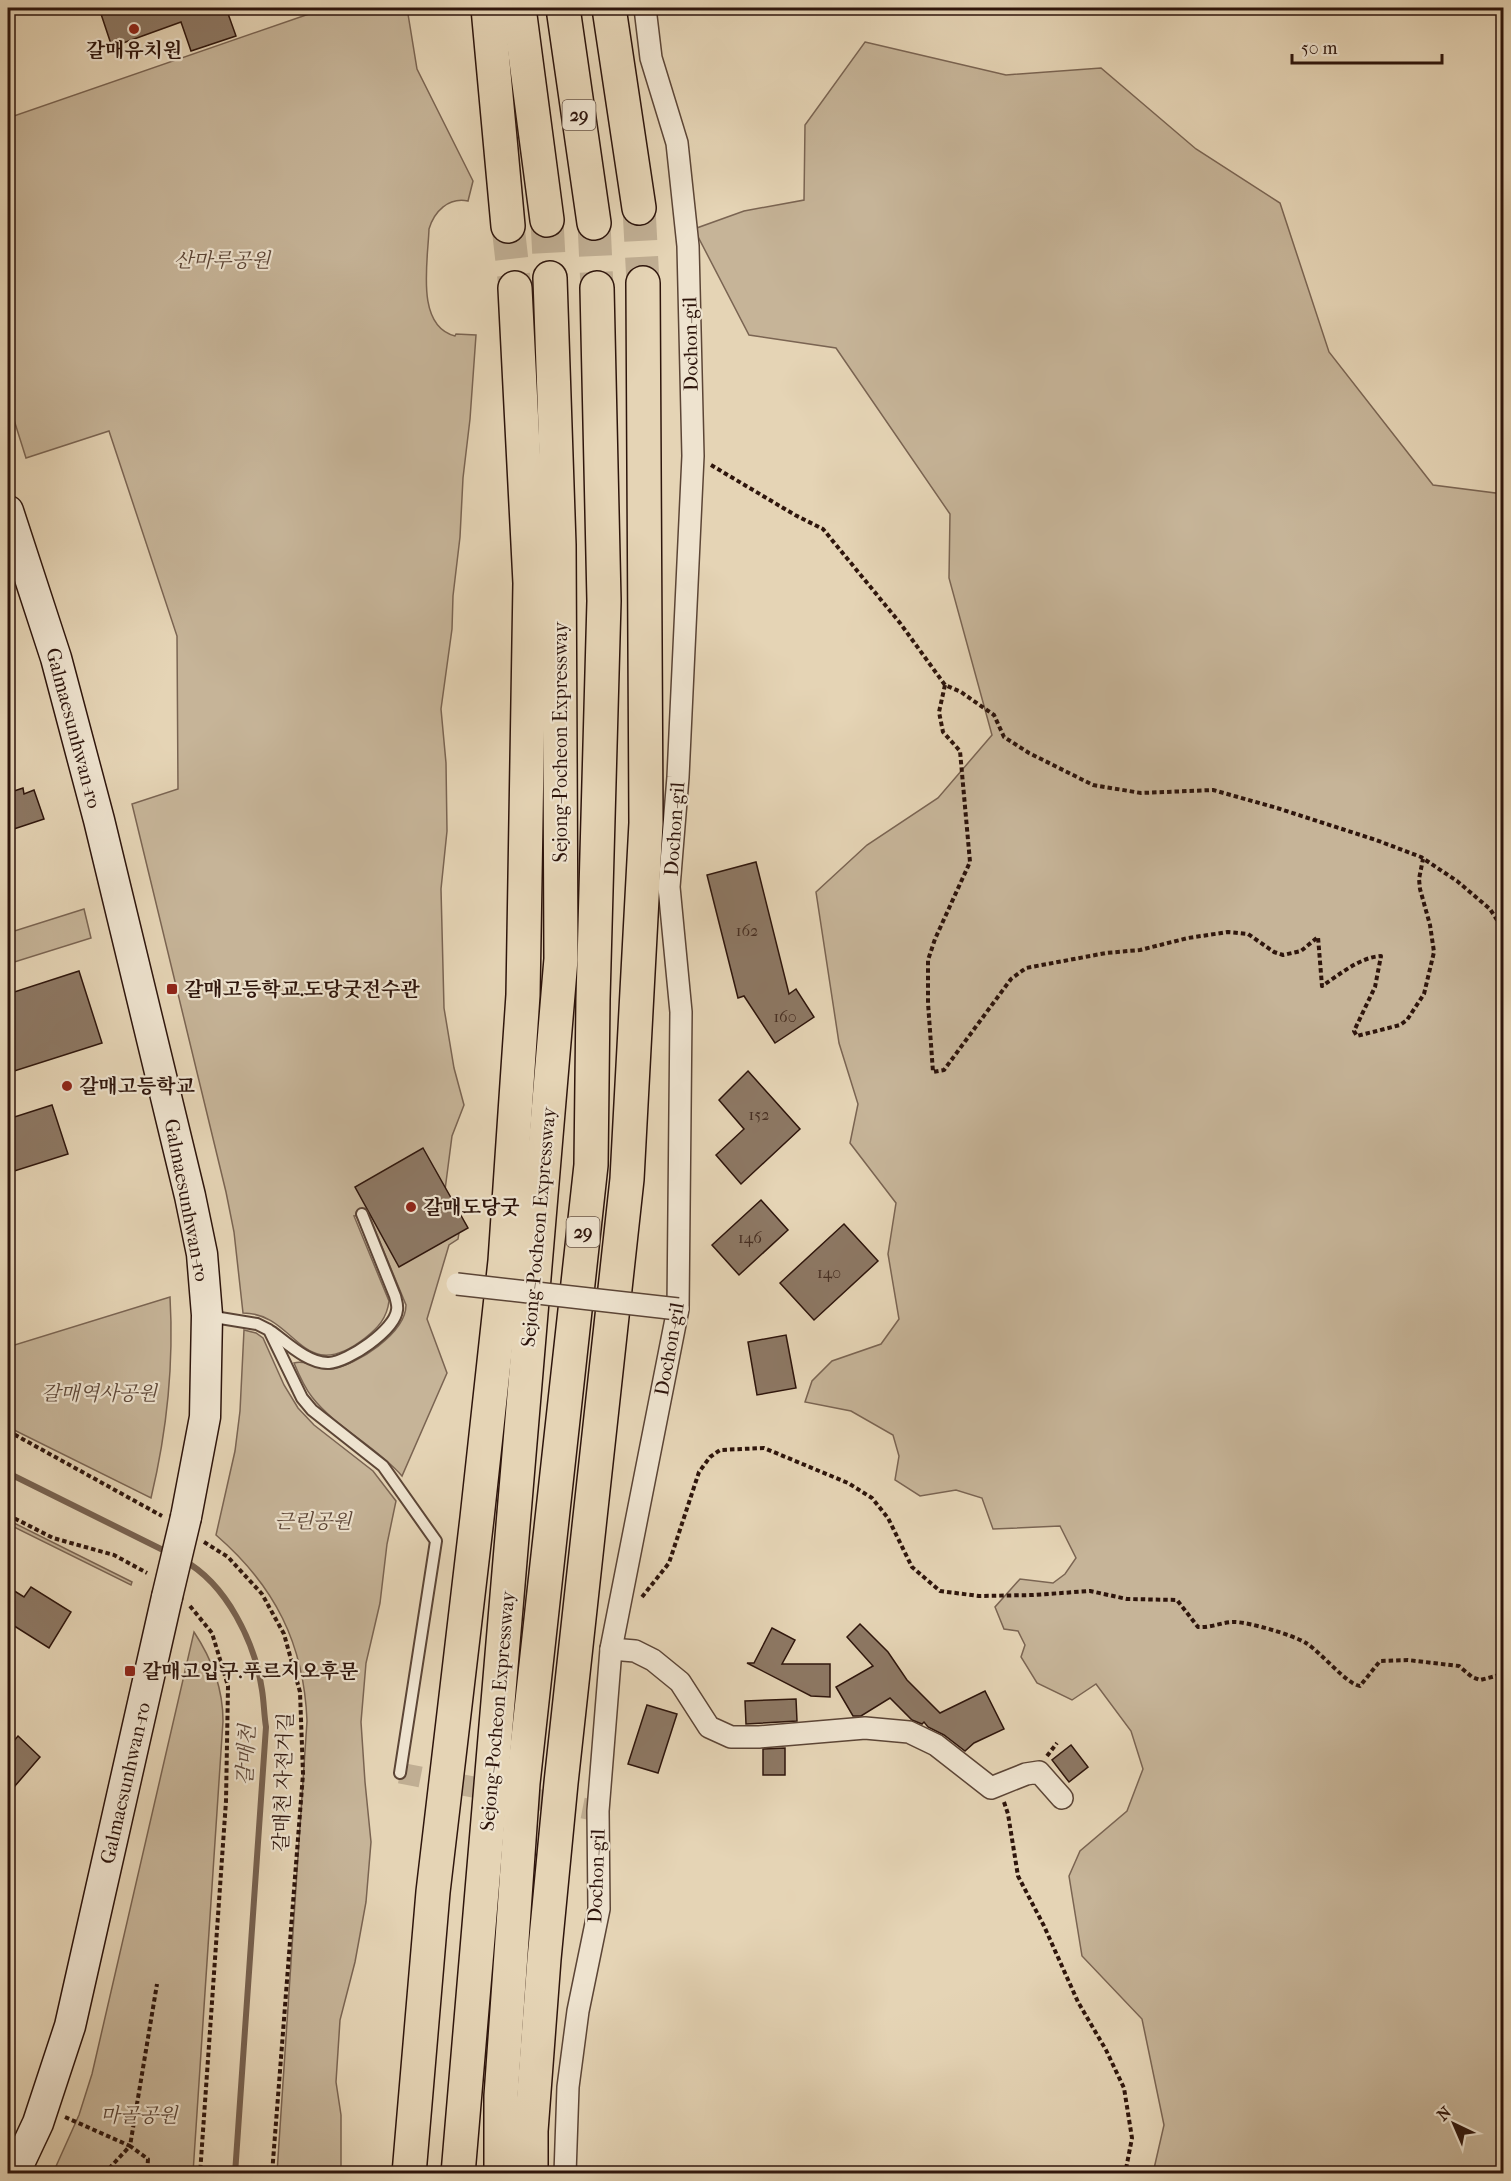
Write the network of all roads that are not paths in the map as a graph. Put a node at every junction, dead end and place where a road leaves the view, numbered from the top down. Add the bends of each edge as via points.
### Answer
1 (488, 8) edge
2 (519, 8) edge
3 (563, 8) edge
4 (609, 8) edge
5 (645, 8) edge
6 (639, 208) tunnel mouth
7 (547, 220) tunnel mouth
8 (594, 223) tunnel mouth
9 (508, 226) tunnel mouth
10 (550, 278) tunnel mouth
11 (643, 283) tunnel mouth
12 (515, 288) tunnel mouth
13 (597, 288) tunnel mouth
14 (8, 511) edge
15 (362, 1214) dead end
16 (457, 1284) dead end
17 (678, 1309) junction
18 (207, 1316) junction
19 (269, 1330) junction
20 (611, 1649) junction
21 (400, 1773) dead end
22 (1062, 1798) dead end
23 (14, 2174) edge
24 (409, 2174) edge
25 (458, 2174) edge
26 (501, 2174) edge
27 (531, 2174) edge
28 (565, 2174) edge

1 - 9 highway
2 - 7 highway, 29
3 - 8 highway, 29
4 - 6 highway
5 - 17 street, Dochon-gil via 651,58 677,143 688,246 693,460 669,887 681,1012
10 - 25 highway, Sejong-Pocheon Expressway / 29 via 559,545 561,960
11 - 27 highway via 646,823 627,1179 561,1783 542,1982
12 - 24 highway via 530,583 523,995 505,1261 433,1892
13 - 26 highway, Sejong-Pocheon Expressway / 29 via 604,601 591,1165 523,1783 501,2096
14 - 18 street, Galmaesunhwan-ro via 56,658 102,831 190,1196 202,1254
15 - 19 lane via 395,1296 398,1309 394,1321 364,1347 328,1363 313,1360
16 - 17 street, bridge
17 - 20 street, Dochon-gil
18 - 19 lane via 242,1320
18 - 23 street, Galmaesunhwan-ro, bridge via 205,1417 184,1525 70,2025 38,2123
19 - 21 lane via 302,1398 383,1466 436,1541
20 - 22 street via 635,1651 653,1660 680,1682 709,1727 730,1737 865,1728 909,1732 936,1745 991,1788 1039,1772
20 - 28 street, Dochon-gil via 598,1811 599,1909 569,2076

